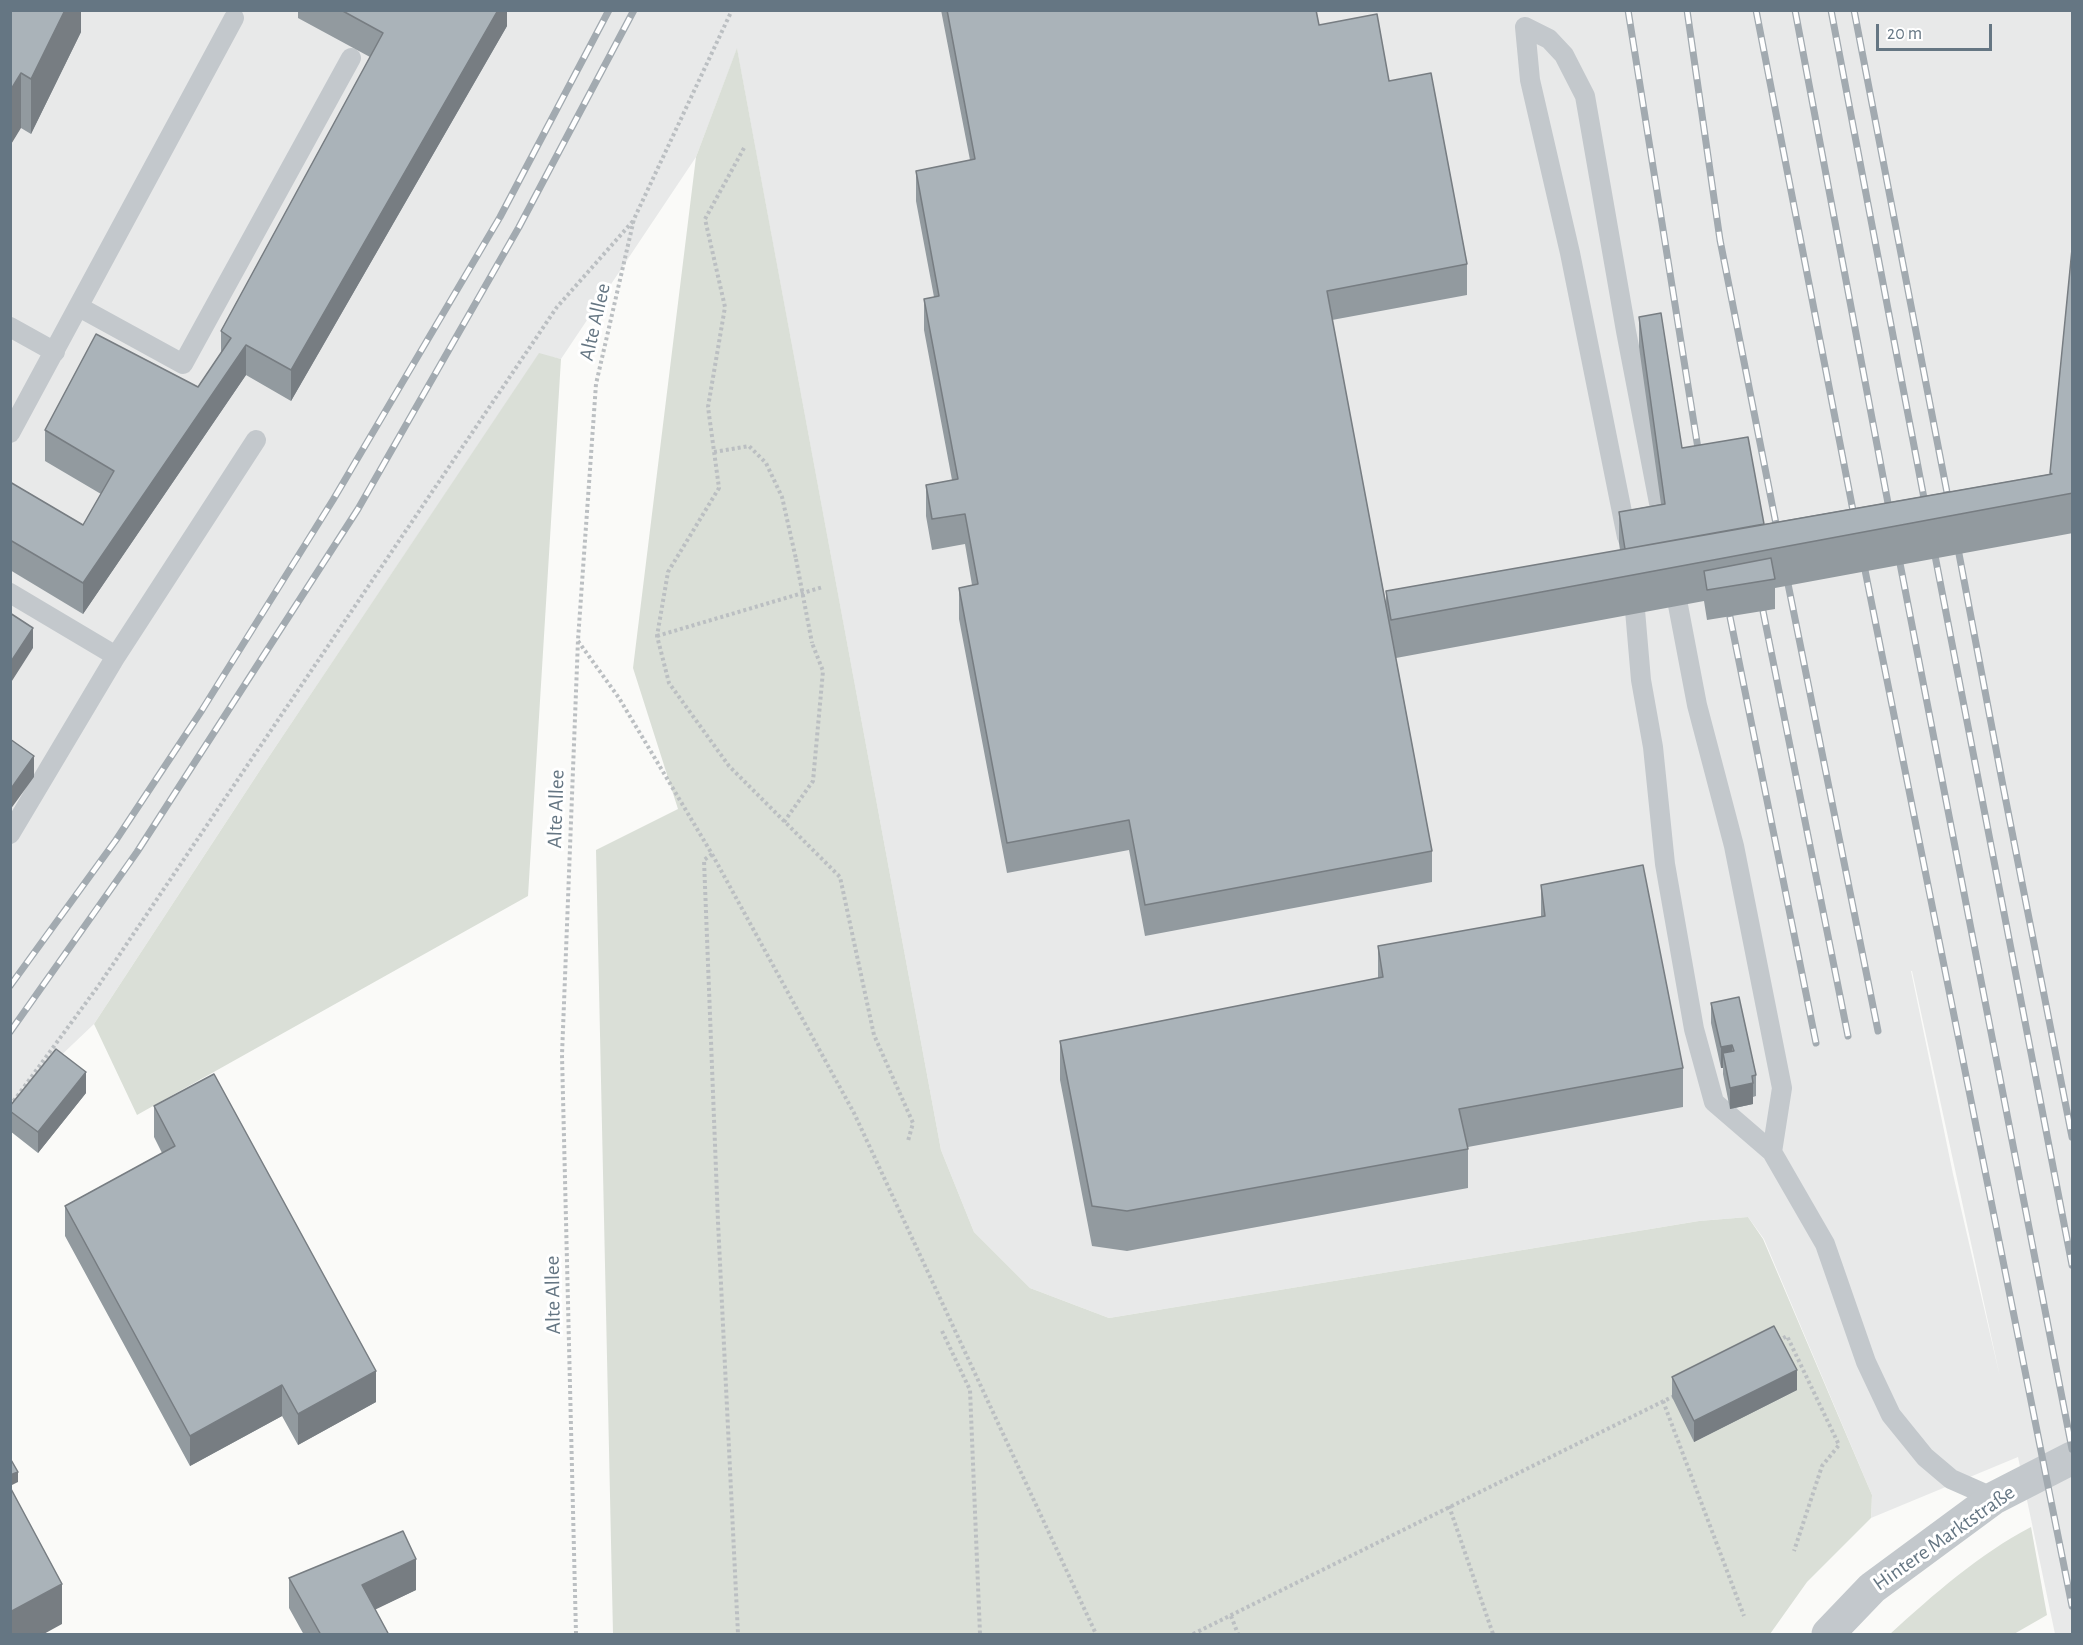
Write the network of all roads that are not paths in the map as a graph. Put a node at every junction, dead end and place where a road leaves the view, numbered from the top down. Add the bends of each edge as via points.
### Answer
1 (234, 18) dead end
2 (351, 58) dead end
3 (79, 307) junction
4 (10, 327) edge
5 (54, 352) junction
6 (10, 433) edge
7 (256, 440) dead end
8 (10, 592) edge
9 (116, 656) junction
10 (10, 834) edge
11 (1772, 1152) junction
12 (2073, 1458) edge
13 (1994, 1498) junction
14 (1828, 1635) edge

1 - 3 lane
2 - 3 lane via 183,364
3 - 5 lane
4 - 5 lane
5 - 6 lane
7 - 9 lane
8 - 9 lane
9 - 10 lane
11 - 11 lane via 1782,1088 1734,846 1697,705 1585,96 1564,55 1549,39 1525,27 1530,80 1570,253 1631,560 1641,680 1653,747 1665,864 1694,1029 1714,1102
11 - 13 lane via 1825,1244 1866,1362 1891,1415 1925,1457 1951,1479
12 - 13 street, Hintere Marktstraße
13 - 14 street, Hintere Marktstraße via 1872,1588

